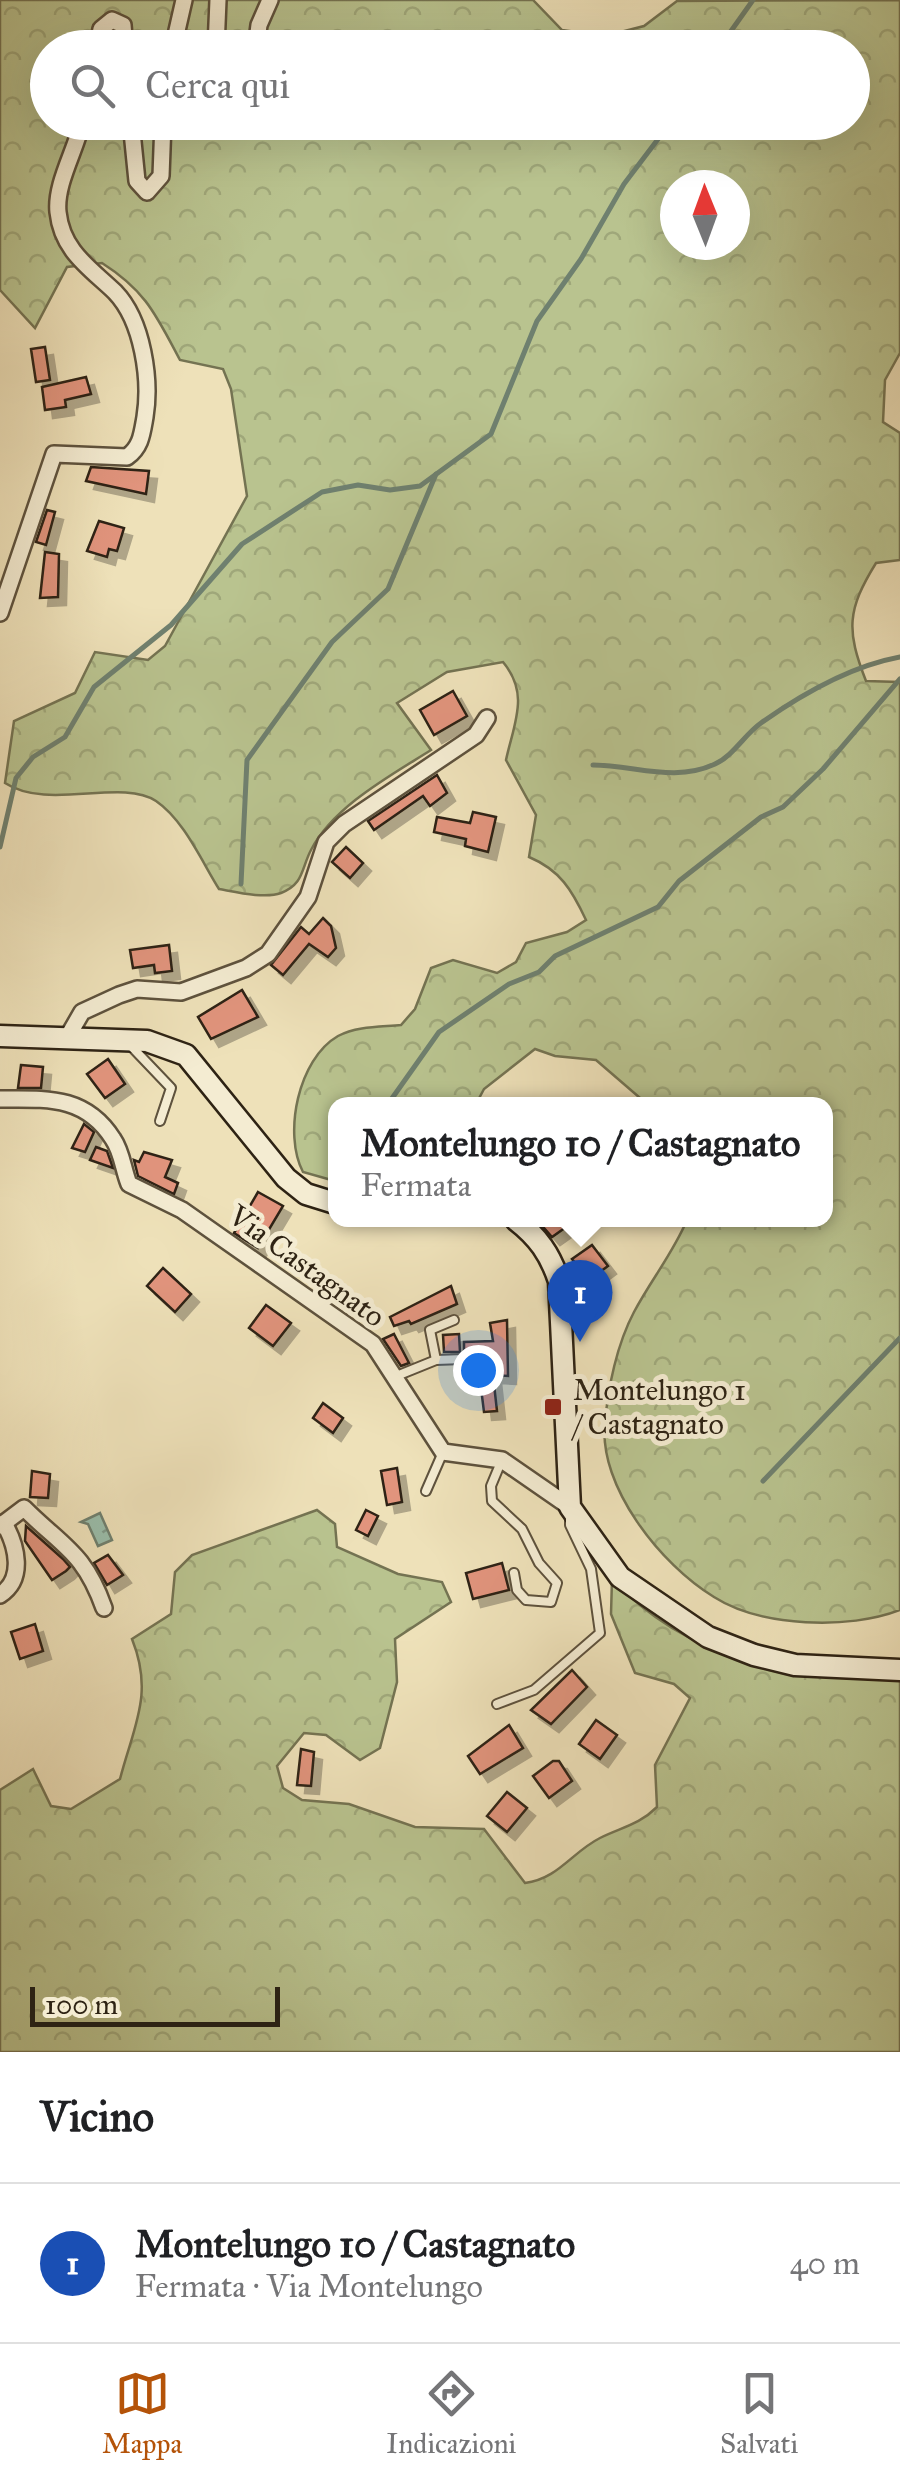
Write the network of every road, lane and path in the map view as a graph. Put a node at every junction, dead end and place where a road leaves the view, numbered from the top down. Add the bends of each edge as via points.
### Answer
1 (184, 0) edge
2 (218, 0) edge
3 (270, 0) edge
4 (102, 30) edge
5 (124, 30) edge
6 (176, 30) edge
7 (217, 30) edge
8 (258, 30) edge
9 (77, 140) edge
10 (133, 140) edge
11 (163, 140) edge
12 (0, 612) edge
13 (487, 718) dead end
14 (0, 1036) edge
15 (67, 1038) junction
16 (125, 1040) junction
17 (0, 1098) edge
18 (160, 1122) dead end
19 (328, 1200) edge
20 (525, 1227) edge
21 (454, 1320) dead end
22 (491, 1358) dead end
23 (436, 1360) junction
24 (394, 1377) junction
25 (442, 1452) junction
26 (502, 1460) junction
27 (426, 1491) dead end
28 (570, 1507) junction
29 (2, 1525) edge
30 (514, 1572) dead end
31 (0, 1595) edge
32 (104, 1608) dead end
33 (900, 1670) edge
34 (497, 1704) dead end

1 - 6 street
2 - 7 street
3 - 8 street
4 - 5 street via 112,20
9 - 12 street via 58,212 76,257 114,292 129,318 149,381 144,422 139,446 127,457 54,454
10 - 11 street via 137,181 147,192 161,176
13 - 15 street via 476,735 326,842 308,897 268,954 182,992 137,989 118,995 82,1012
14 - 15 street
15 - 16 street
16 - 18 lane via 171,1088
16 - 19 street via 186,1055 286,1178
17 - 24 street, Via Castagnato via 82,1105 113,1138 129,1184 182,1210 373,1344
20 - 28 street via 552,1258 560,1281
21 - 23 lane via 430,1330
22 - 23 lane
23 - 24 lane
24 - 25 street, Via Castagnato
25 - 26 street
25 - 27 lane
26 - 28 street
26 - 30 lane via 492,1500 522,1528 557,1582 557,1593 551,1602 526,1600
28 - 33 street via 620,1577 708,1637 794,1665
28 - 34 lane via 570,1525 591,1569 600,1634 534,1690
29 - 31 street via 14,1547 16,1572
29 - 32 street via 24,1508 72,1548

